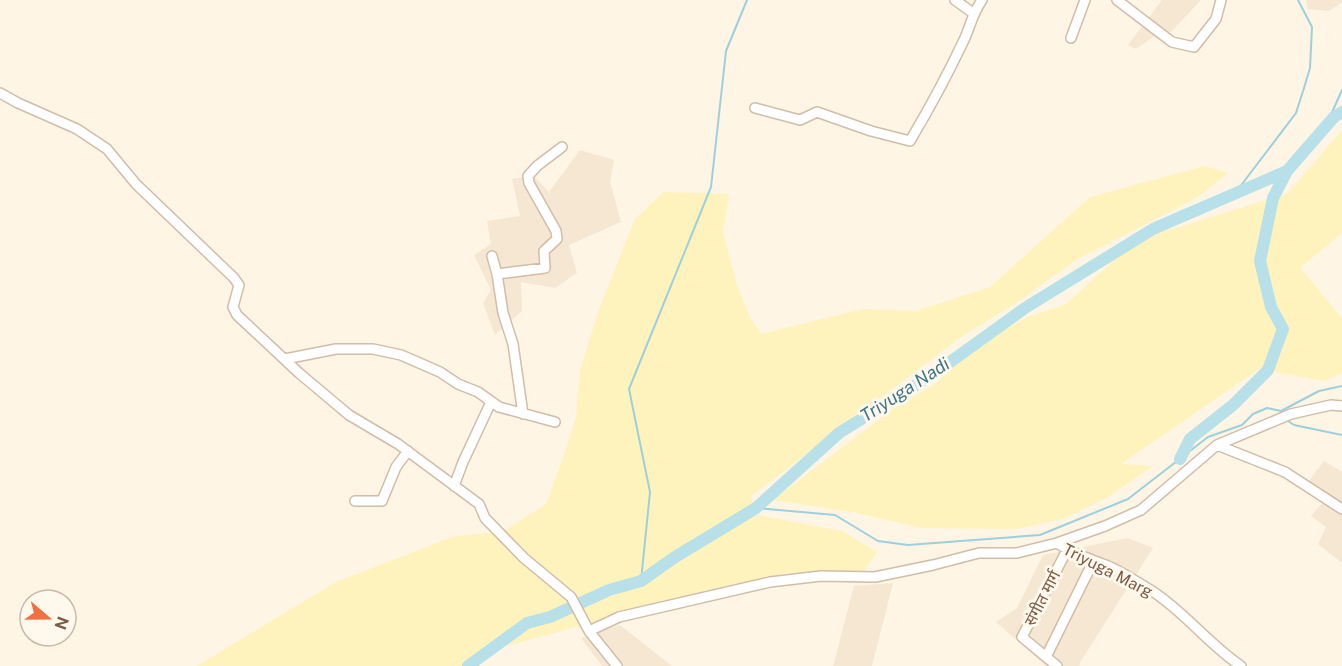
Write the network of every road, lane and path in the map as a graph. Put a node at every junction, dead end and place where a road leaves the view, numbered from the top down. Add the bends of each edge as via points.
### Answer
1 (956, 0) edge
2 (982, 0) edge
3 (1085, 0) edge
4 (1117, 0) edge
5 (1221, 0) edge
6 (973, 13) junction
7 (1071, 38) dead end
8 (0, 93) edge
9 (754, 108) dead end
10 (562, 147) dead end
11 (492, 256) dead end
12 (497, 274) junction
13 (285, 359) junction
14 (491, 402) junction
15 (1342, 406) edge
16 (523, 414) junction
17 (555, 422) dead end
18 (1217, 445) junction
19 (408, 451) junction
20 (454, 486) junction
21 (355, 501) dead end
22 (1342, 509) edge
23 (1057, 543) junction
24 (1067, 550) junction
25 (1093, 562) junction
26 (589, 631) junction
27 (1046, 657) junction
28 (617, 666) edge
29 (1057, 666) edge
30 (1241, 666) edge

1 - 6 street
2 - 6 street
3 - 7 street
4 - 5 street via 1172,42 1194,47 1216,19
6 - 9 street via 966,38 910,141 871,132 817,112 800,120
8 - 13 street via 76,129 107,149 136,184 234,278 239,285 234,307 237,315
10 - 12 street via 528,176 558,239 544,251 545,268
11 - 12 street
12 - 16 street
13 - 14 street via 336,349 373,350 440,372
13 - 19 street via 349,415
14 - 16 street
14 - 20 street
15 - 18 street via 1291,414
16 - 17 street
18 - 22 street via 1285,472
18 - 23 street via 1142,510
19 - 20 street
19 - 21 street via 396,467 382,501
20 - 26 street via 479,504 485,518 524,558 571,597
23 - 24 street, Triyuga Marg
23 - 26 street via 1017,552 979,553 875,577 821,576 770,582 620,617
24 - 25 street, Triyuga Marg
24 - 27 street, संगीत मार्ग via 1022,637
25 - 27 street
25 - 30 street, Triyuga Marg via 1110,567 1153,592
26 - 28 street
27 - 29 street, संगीत मार्ग

